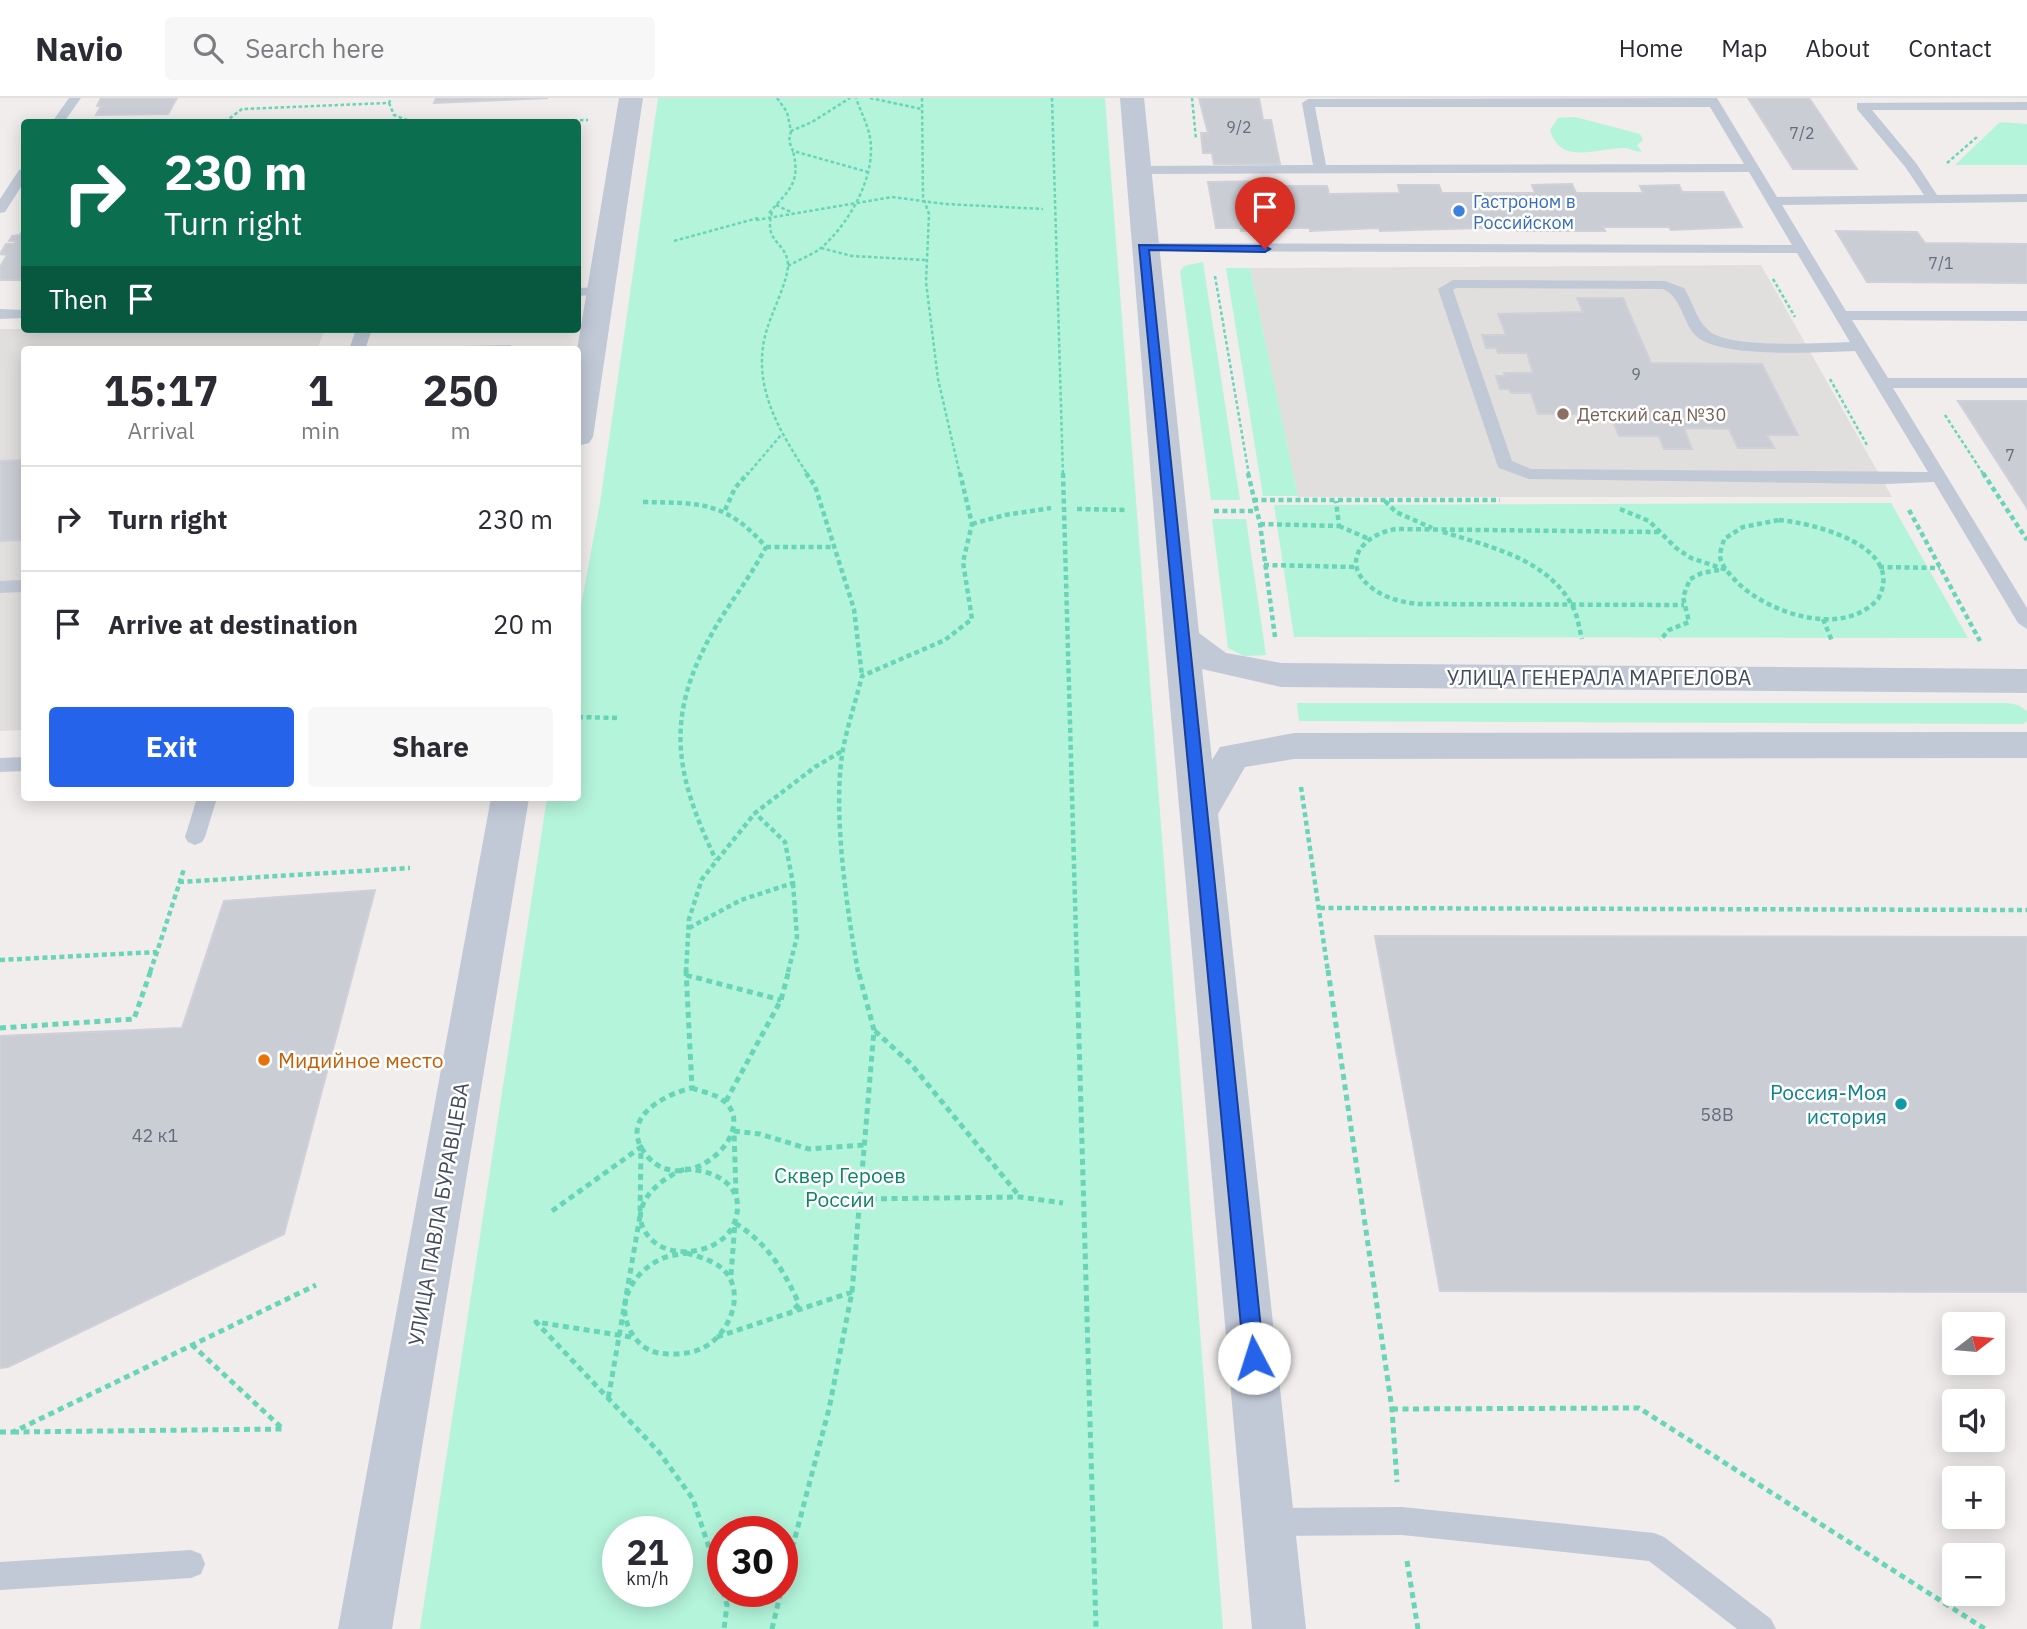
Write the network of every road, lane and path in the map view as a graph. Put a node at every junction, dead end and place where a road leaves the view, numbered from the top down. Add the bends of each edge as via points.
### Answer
1 (75, 98) edge
2 (391, 98) edge
3 (777, 98) edge
4 (850, 98) edge
5 (856, 98) edge
6 (870, 98) edge
7 (922, 98) edge
8 (1052, 98) edge
9 (1132, 98) edge
10 (1713, 101) edge
11 (389, 103) junction
12 (2027, 106) edge
13 (629, 108) edge
14 (922, 109) junction
15 (60, 119) edge
16 (228, 119) edge
17 (404, 119) edge
18 (524, 119) edge
19 (792, 131) junction
20 (1980, 135) dead end
21 (793, 151) junction
22 (1753, 168) junction
23 (1320, 169) junction
24 (1138, 170) junction
25 (1955, 171) dead end
26 (868, 172) junction
27 (21, 178) edge
28 (2027, 198) edge
29 (1933, 199) junction
30 (857, 201) junction
31 (923, 201) junction
32 (1773, 201) junction
33 (776, 205) junction
34 (0, 209) edge
35 (1043, 209) dead end
36 (792, 213) junction
37 (771, 214) junction
38 (674, 242) dead end
39 (1143, 247) junction
40 (821, 248) junction
41 (1802, 250) junction
42 (926, 260) junction
43 (788, 266) junction
44 (1771, 274) dead end
45 (589, 292) edge
46 (0, 314) edge
47 (21, 314) edge
48 (1841, 315) junction
49 (2027, 316) edge
50 (1860, 346) junction
51 (1812, 348) junction
52 (1882, 383) junction
53 (1926, 383) junction
54 (2027, 383) edge
55 (581, 397) edge
56 (781, 435) junction
57 (1939, 477) junction
58 (1886, 479) junction
59 (1385, 500) dead end
60 (1336, 501) dead end
61 (643, 502) dead end
62 (1051, 508) dead end
63 (1618, 508) dead end
64 (1077, 509) dead end
65 (1092, 509) dead end
66 (725, 510) junction
67 (1255, 511) dead end
68 (972, 524) junction
69 (1260, 524) junction
70 (1339, 526) junction
71 (1438, 530) junction
72 (1659, 532) junction
73 (1369, 538) junction
74 (2027, 540) edge
75 (766, 547) junction
76 (833, 547) junction
77 (1265, 565) junction
78 (1356, 567) junction
79 (1879, 567) junction
80 (1940, 568) junction
81 (1724, 569) junction
82 (21, 586) edge
83 (0, 587) edge
84 (2008, 591) junction
85 (2027, 591) edge
86 (1684, 605) junction
87 (1573, 607) junction
88 (1823, 619) junction
89 (2027, 623) edge
90 (1181, 637) junction
91 (1583, 645) dead end
92 (1658, 645) dead end
93 (1833, 645) dead end
94 (1982, 645) dead end
95 (1281, 675) junction
96 (862, 676) junction
97 (2027, 681) edge
98 (581, 717) edge
99 (617, 718) dead end
100 (2027, 745) edge
101 (1294, 746) junction
102 (843, 750) junction
103 (21, 764) edge
104 (0, 765) edge
105 (206, 801) edge
106 (509, 801) edge
107 (1201, 811) junction
108 (755, 813) junction
109 (195, 837) joint
110 (716, 860) junction
111 (410, 869) dead end
112 (180, 882) junction
113 (793, 883) junction
114 (1320, 908) junction
115 (2027, 909) edge
116 (689, 929) junction
117 (157, 952) junction
118 (0, 960) edge
119 (686, 975) junction
120 (781, 1000) junction
121 (0, 1028) edge
122 (874, 1030) junction
123 (692, 1088) junction
124 (726, 1101) junction
125 (734, 1131) junction
126 (863, 1145) junction
127 (641, 1147) junction
128 (685, 1169) junction
129 (1020, 1197) junction
130 (736, 1199) junction
131 (860, 1199) junction
132 (1063, 1203) dead end
133 (552, 1211) dead end
134 (640, 1216) junction
135 (735, 1223) junction
136 (687, 1253) junction
137 (730, 1276) junction
138 (316, 1285) dead end
139 (852, 1292) junction
140 (788, 1315) junction
141 (618, 1335) junction
142 (631, 1337) junction
143 (717, 1337) junction
144 (191, 1343) junction
145 (608, 1400) junction
146 (1392, 1409) junction
147 (0, 1432) edge
148 (13, 1432) junction
149 (1398, 1493) dead end
150 (1269, 1521) junction
151 (798, 1528) edge
152 (707, 1541) edge
153 (1407, 1561) dead end
154 (191, 1564) dead end
155 (0, 1576) edge
156 (727, 1607) edge
157 (778, 1607) edge
158 (365, 1629) edge
159 (724, 1629) edge
160 (772, 1629) edge
161 (1096, 1629) edge
162 (1279, 1629) edge
163 (1418, 1629) edge
164 (1761, 1629) edge
165 (1984, 1629) edge

1 - 15 lane
2 - 11 path
3 - 19 path via 788,112
4 - 19 path
5 - 26 path via 870,135
6 - 14 path
7 - 14 path
8 - 161 path
9 - 24 street
10 - 22 lane
10 - 23 lane via 1308,103
11 - 16 path via 249,108
11 - 17 path via 394,115
12 - 29 lane via 1862,106
13 - 18 path
13 - 45 street
14 - 31 path
19 - 21 path
20 - 25 path via 1943,166
21 - 26 path
21 - 33 path via 795,183
22 - 23 lane
22 - 32 lane
23 - 24 lane
24 - 39 street
26 - 30 path
27 - 34 lane
28 - 29 lane
29 - 32 lane
30 - 31 path via 892,197
30 - 36 path
30 - 40 path
31 - 35 path
31 - 42 path via 929,214
32 - 41 lane
33 - 36 path
33 - 37 path
36 - 37 path
37 - 38 path
37 - 43 path via 768,226
39 - 41 lane
39 - 90 street
40 - 42 path via 852,256
40 - 43 path
41 - 48 lane
42 - 68 path via 939,379
43 - 56 path via 761,358 768,401
44 - 51 path
45 - 55 street
46 - 47 lane
48 - 49 lane
48 - 50 lane
50 - 51 lane
50 - 52 lane
51 - 58 path
51 - 58 lane via 1714,342 1702,336 1679,291 1665,285 1453,284 1445,289 1505,464 1518,471
52 - 53 lane
52 - 57 lane
53 - 54 lane
53 - 74 path
56 - 66 path via 735,488
56 - 76 path via 815,486
57 - 58 lane
57 - 84 lane
58 - 80 path via 1903,499
59 - 71 path via 1396,512
60 - 70 path
61 - 66 path via 701,504
62 - 68 path
63 - 72 path via 1649,522
64 - 65 path
66 - 75 path via 746,523
67 - 69 path
68 - 96 path via 963,562 972,619 945,640
69 - 70 path
69 - 77 path
70 - 73 path
71 - 72 path
71 - 73 path via 1396,529
71 - 87 path via 1507,552 1540,571
72 - 81 path via 1691,558
73 - 78 path via 1354,558
75 - 76 path
75 - 110 path via 714,631 681,719 679,754 698,822
76 - 96 path via 854,610
77 - 78 path
77 - 95 path
78 - 87 path via 1371,588 1395,600
79 - 80 path
79 - 81 path via 1844,536 1802,522 1779,520 1743,526 1730,534 1722,544
79 - 88 path via 1883,586 1879,598 1849,616
80 - 94 path
81 - 86 path via 1695,576 1687,584
81 - 88 path via 1752,598 1774,609
82 - 83 lane
84 - 85 lane
84 - 89 lane
86 - 87 path
86 - 92 path via 1689,622 1664,633
87 - 91 path
88 - 93 path
90 - 95 street, УЛИЦА ГЕНЕРАЛА МАРГЕЛОВА via 1216,662
90 - 107 street
95 - 97 street, УЛИЦА ГЕНЕРАЛА МАРГЕЛОВА
96 - 102 path
98 - 99 path
100 - 101 street
101 - 107 street via 1233,756
101 - 114 path
102 - 108 path
102 - 122 path via 840,810 850,924
103 - 104 lane
105 - 109 lane
106 - 158 street, УЛИЦА ПАВЛА БУРАВЦЕВА
107 - 150 street
108 - 110 path
108 - 113 path via 785,842
109 - 112 path
110 - 116 path via 702,879
111 - 112 path
112 - 117 path
113 - 116 path via 741,900
113 - 120 path via 797,937
114 - 115 path
114 - 146 path
116 - 119 path
117 - 118 path
117 - 121 path via 134,1019
119 - 120 path
119 - 123 path
120 - 124 path
122 - 126 path
122 - 129 path via 911,1064
123 - 124 path via 711,1091
123 - 127 path via 655,1101 643,1115
124 - 125 path via 734,1115
125 - 126 path via 809,1149
125 - 128 path via 717,1157 703,1166
125 - 130 path
126 - 131 path
127 - 128 path via 652,1160 668,1168
127 - 133 path
127 - 134 path
128 - 130 path via 719,1175
128 - 134 path via 662,1178 646,1195
129 - 131 path
129 - 132 path
130 - 135 path
131 - 139 path
134 - 136 path via 646,1236 654,1243 663,1250
134 - 141 path
135 - 136 path via 708,1247
135 - 137 path
135 - 140 path via 753,1233 784,1269 799,1304
136 - 137 path via 720,1264
136 - 142 path via 661,1258 640,1273 627,1293 623,1316
137 - 143 path via 736,1291 735,1310
138 - 144 path
139 - 140 path
139 - 151 path via 829,1409
140 - 143 path
141 - 142 path
141 - 145 path
141 - 145 path via 536,1322
142 - 143 path via 649,1351 674,1356 695,1352
144 - 148 path
144 - 148 path via 283,1429
145 - 152 path via 659,1452 693,1499
146 - 149 path
146 - 165 path via 1639,1408
147 - 148 path
150 - 162 street
150 - 164 lane via 1402,1521 1654,1547
153 - 163 path
154 - 155 lane
156 - 159 path
157 - 160 path

